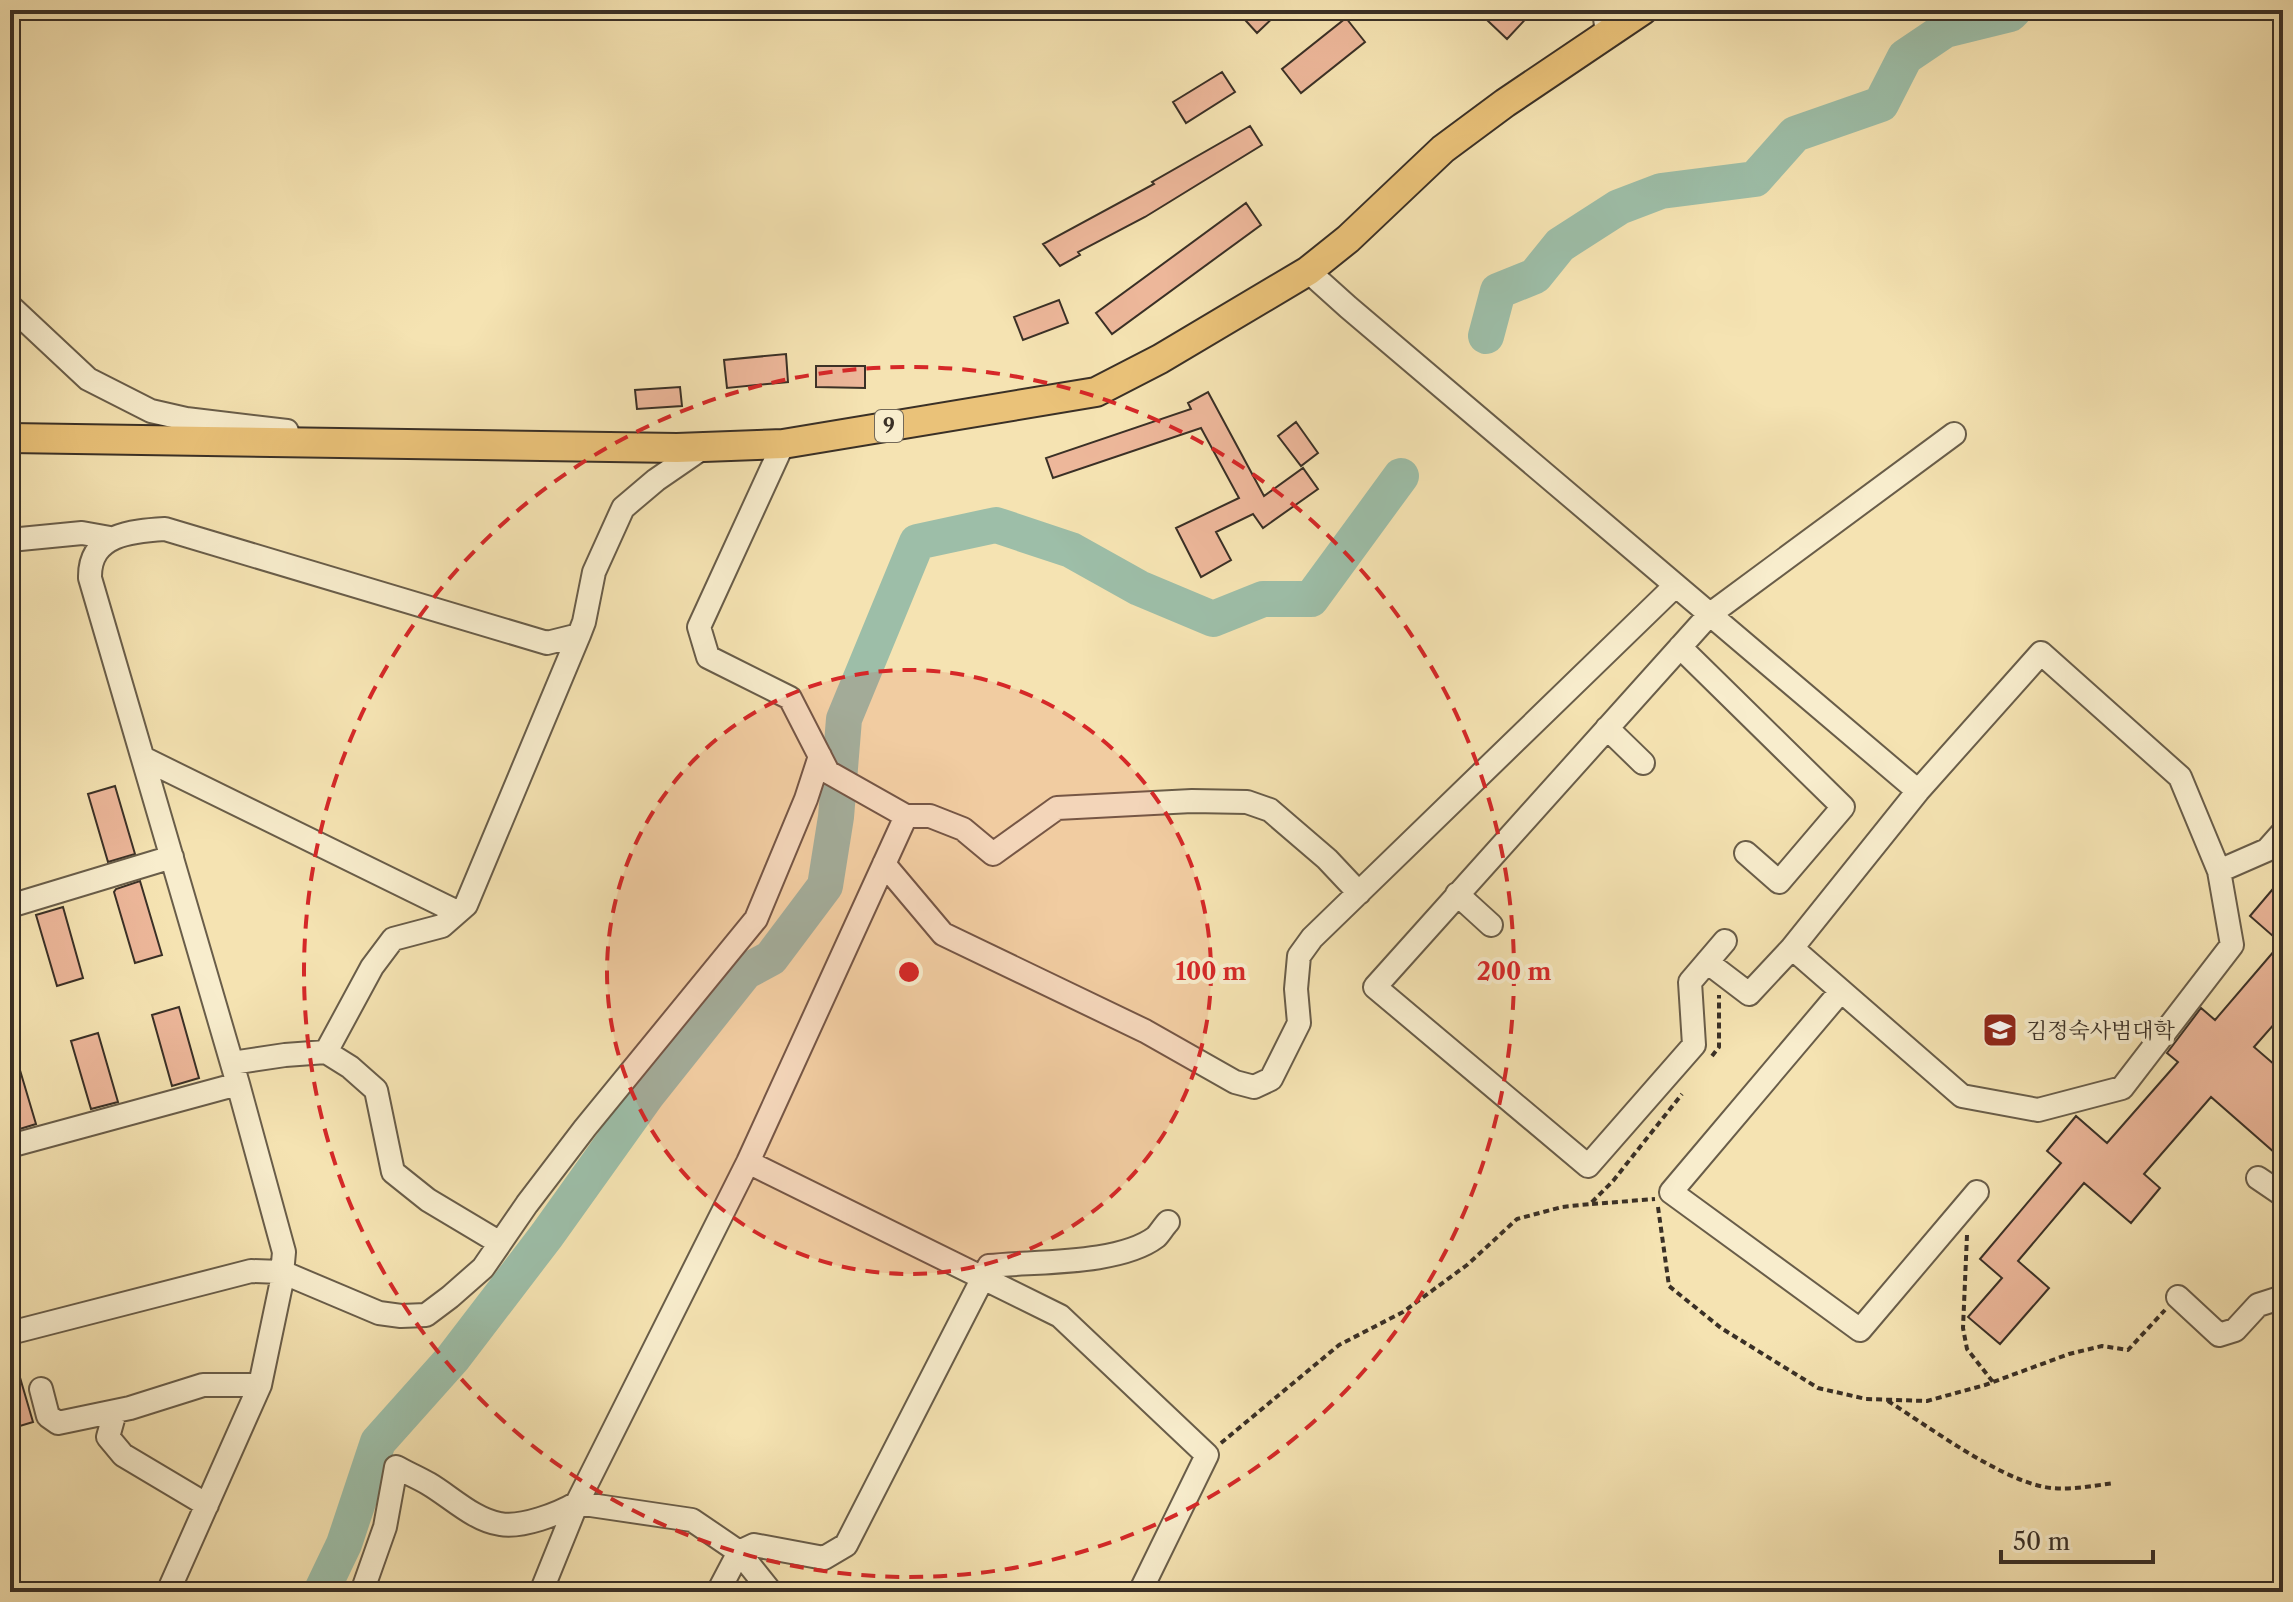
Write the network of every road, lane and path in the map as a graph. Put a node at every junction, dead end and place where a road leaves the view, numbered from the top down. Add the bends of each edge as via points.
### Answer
1 (1643, 10) edge
2 (1606, 22) edge
3 (1308, 271) junction
4 (10, 306) edge
5 (1954, 434) dead end
6 (10, 438) edge
7 (363, 441) junction
8 (783, 444) junction
9 (704, 447) junction
10 (110, 538) junction
11 (10, 540) edge
12 (1675, 586) junction
13 (1709, 615) junction
14 (579, 635) junction
15 (1680, 647) junction
16 (1607, 728) junction
17 (143, 758) junction
18 (1643, 763) dead end
19 (824, 764) junction
20 (1918, 791) junction
21 (906, 816) junction
22 (2283, 832) edge
23 (1746, 853) dead end
24 (172, 857) junction
25 (884, 864) junction
26 (2219, 871) junction
27 (1359, 893) junction
28 (1457, 894) junction
29 (10, 906) edge
30 (457, 912) junction
31 (1491, 925) dead end
32 (1725, 941) dead end
33 (1792, 948) junction
34 (1707, 962) junction
35 (1726, 977) junction
36 (1841, 991) junction
37 (326, 1052) junction
38 (1709, 1059) dead end
39 (235, 1074) junction
40 (1690, 1084) dead end
41 (10, 1146) edge
42 (748, 1162) junction
43 (2258, 1178) dead end
44 (2283, 1195) edge
45 (1970, 1200) joint
46 (1590, 1204) junction
47 (1168, 1222) dead end
48 (500, 1243) junction
49 (282, 1272) junction
50 (981, 1277) junction
51 (2178, 1297) joint
52 (2283, 1297) edge
53 (10, 1333) edge
54 (1993, 1382) junction
55 (260, 1385) junction
56 (41, 1389) dead end
57 (1886, 1400) junction
58 (115, 1412) junction
59 (1207, 1455) junction
60 (2114, 1483) dead end
61 (577, 1503) junction
62 (207, 1505) junction
63 (739, 1552) junction
64 (168, 1592) edge
65 (362, 1592) edge
66 (541, 1592) edge
67 (718, 1592) edge
68 (771, 1592) edge
69 (1140, 1592) edge

1 - 2 main road, 9
2 - 3 main road, 9 via 1443,149
3 - 8 main road, 9 via 1096,392
3 - 12 street
4 - 7 street via 88,379 151,411
5 - 13 street
6 - 7 main road, 9
7 - 9 main road, 9
8 - 9 main road, 9
8 - 19 street via 699,627 708,657 790,698
9 - 14 street via 623,508 594,572
10 - 11 street via 82,533
10 - 14 street via 134,530 165,529 547,643
10 - 17 street via 90,565 90,578
12 - 13 street
12 - 27 street
13 - 15 street
13 - 20 street
14 - 30 street via 466,905
15 - 16 street
15 - 23 street via 1843,807 1779,882
16 - 18 street
16 - 28 street
17 - 24 street
17 - 30 street
19 - 21 street
19 - 48 street via 756,919 585,1128
20 - 26 street via 2041,653 2180,777
20 - 33 street
21 - 25 street
21 - 27 street via 930,816 963,829 993,854 1057,808 1247,802 1270,810
22 - 26 street via 2267,850
24 - 29 street
24 - 39 street
25 - 27 street via 943,934 1254,1087 1271,1079 1299,1023 1299,956
25 - 42 street
26 - 36 street via 2232,945 2122,1088 2038,1110 1962,1096
28 - 31 street
28 - 34 street via 1375,987 1588,1166 1694,1045 1690,982
30 - 37 street via 442,926 393,939
32 - 34 street
33 - 35 street via 1749,994
33 - 36 street
34 - 35 street
35 - 38 path via 1717,999 1719,1047
36 - 45 street via 1671,1192 1860,1330
37 - 39 street via 285,1055
37 - 48 street via 376,1090 393,1172
39 - 41 street
39 - 49 street via 284,1252
40 - 46 path
42 - 50 street
42 - 61 street
43 - 44 street
45 - 54 path via 1963,1328 1967,1349
46 - 57 path via 1657,1199 1669,1286 1721,1328 1818,1388
46 - 59 path via 1517,1219 1467,1265 1403,1312 1339,1345
47 - 50 street via 1157,1236 1131,1249 989,1266
48 - 49 street via 483,1268 426,1315 379,1313
49 - 53 street via 251,1271
49 - 55 street
50 - 59 street via 1060,1316
50 - 63 street via 846,1545 824,1558 754,1545
51 - 52 street via 2219,1335 2235,1330 2258,1305
51 - 54 path via 2128,1350 2102,1346
54 - 57 path via 1927,1401
55 - 58 street via 203,1385
55 - 62 street
56 - 58 street via 48,1416 58,1423
57 - 60 path via 1993,1466 2041,1487
58 - 62 street via 108,1437 123,1455
59 - 69 street
61 - 63 street via 692,1520
61 - 65 street via 531,1521 501,1525 396,1467 385,1527
61 - 66 street
62 - 64 street
63 - 67 street
63 - 68 street

